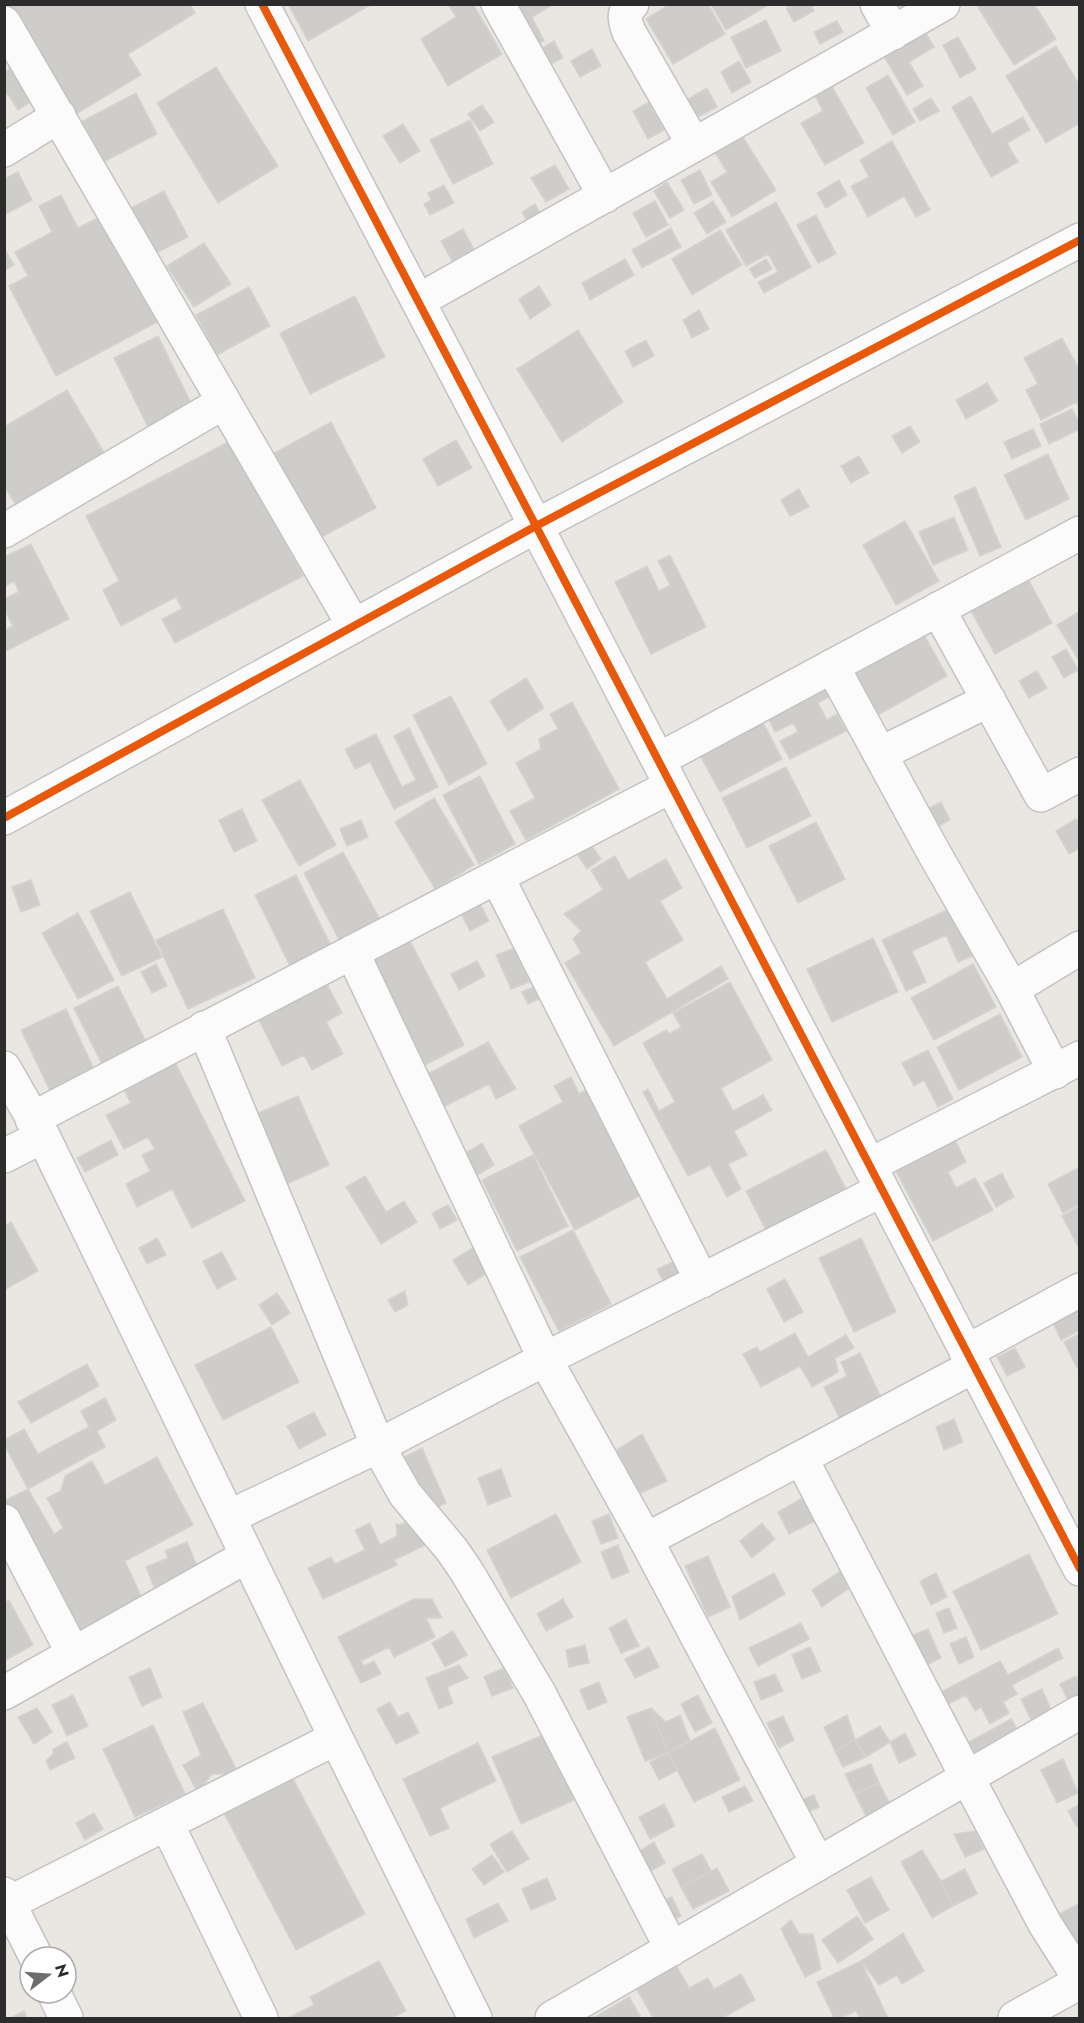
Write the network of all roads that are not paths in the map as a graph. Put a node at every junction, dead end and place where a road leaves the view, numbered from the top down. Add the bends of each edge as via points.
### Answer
1 (261, 4) edge
2 (498, 4) edge
3 (632, 4) edge
4 (877, 4) edge
5 (943, 4) edge
6 (4, 23) edge
7 (893, 33) junction
8 (59, 116) junction
9 (694, 145) junction
10 (4, 150) edge
11 (605, 196) junction
12 (1080, 240) edge
13 (417, 301) junction
14 (225, 402) junction
15 (536, 526) junction
16 (4, 531) edge
17 (1080, 533) edge
18 (938, 609) junction
19 (354, 626) junction
20 (832, 666) junction
21 (989, 700) junction
22 (880, 753) junction
23 (664, 773) junction
24 (1080, 774) edge
25 (4, 818) edge
26 (497, 877) junction
27 (1080, 948) edge
28 (352, 952) junction
29 (1012, 989) junction
30 (204, 1028) junction
31 (1067, 1065) edge
32 (4, 1068) edge
33 (37, 1127) junction
34 (4, 1156) edge
35 (876, 1178) junction
36 (702, 1281) junction
37 (1080, 1290) edge
38 (545, 1359) junction
39 (970, 1359) junction
40 (378, 1446) junction
41 (801, 1458) junction
42 (229, 1517) junction
43 (4, 1521) edge
44 (646, 1540) junction
45 (247, 1556) junction
46 (1080, 1569) edge
47 (73, 1653) junction
48 (4, 1693) edge
49 (1080, 1712) edge
50 (336, 1738) junction
51 (967, 1778) junction
52 (167, 1824) junction
53 (818, 1864) junction
54 (7, 1898) edge
55 (30, 1945) edge
56 (672, 1949) junction
57 (1080, 1981) edge
58 (60, 2005) edge
59 (66, 2019) edge
60 (261, 2019) edge
61 (475, 2019) edge
62 (552, 2019) edge
63 (1015, 2019) edge

1 - 13 street
2 - 11 street
3 - 9 street via 624,20 629,32
4 - 7 street
5 - 7 street
6 - 8 street
7 - 9 street
8 - 10 street
8 - 14 street
9 - 11 street
11 - 13 street
12 - 15 street
13 - 15 street
14 - 16 street
14 - 19 street
15 - 19 street
15 - 23 street
17 - 18 street
18 - 20 street
18 - 21 street
19 - 25 street
20 - 22 street
20 - 23 street
21 - 22 street
21 - 24 street via 1041,795
22 - 29 street
23 - 26 street
23 - 35 street
26 - 28 street
26 - 36 street
27 - 29 street
28 - 30 street
28 - 38 street
29 - 31 street
30 - 33 street
30 - 40 street
31 - 35 street
32 - 33 street
33 - 34 street
33 - 42 street
35 - 36 street
35 - 39 street
36 - 38 street
37 - 39 street
38 - 40 street
38 - 44 street
39 - 41 street
39 - 46 street
40 - 42 street
40 - 56 street via 405,1494 467,1572 539,1693
41 - 44 street
41 - 51 street
42 - 45 street
43 - 47 street
44 - 53 street
45 - 47 street
45 - 50 street
47 - 48 street
49 - 51 street
50 - 52 street
50 - 61 street
51 - 53 street
51 - 57 street
52 - 54 street
52 - 60 street
53 - 56 street
54 - 55 street
56 - 62 street
57 - 63 street
58 - 59 street

